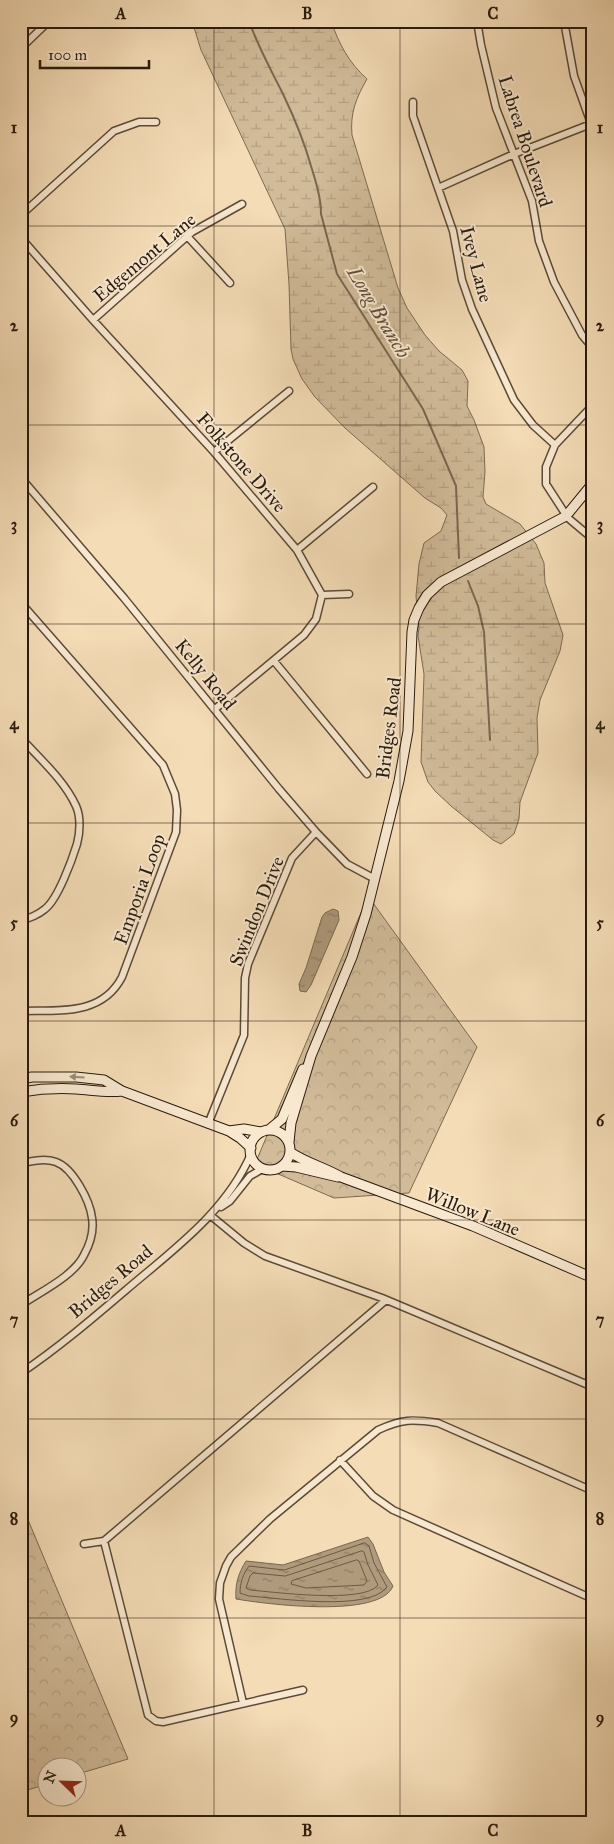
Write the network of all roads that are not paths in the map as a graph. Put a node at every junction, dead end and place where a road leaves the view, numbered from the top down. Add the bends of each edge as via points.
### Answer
1 (49, 21) edge
2 (477, 21) edge
3 (564, 21) edge
4 (21, 48) edge
5 (413, 102) dead end
6 (156, 122) dead end
7 (592, 126) edge
8 (514, 154) junction
9 (438, 188) junction
10 (242, 204) dead end
11 (21, 215) edge
12 (187, 236) junction
13 (21, 238) edge
14 (230, 283) dead end
15 (93, 320) junction
16 (593, 348) edge
17 (289, 391) dead end
18 (593, 405) edge
19 (555, 444) junction
20 (214, 452) junction
21 (21, 478) edge
22 (593, 483) edge
23 (373, 487) dead end
24 (566, 516) junction
25 (593, 539) edge
26 (297, 550) junction
27 (350, 594) dead end
28 (322, 595) junction
29 (21, 603) edge
30 (274, 661) junction
31 (216, 709) junction
32 (21, 738) edge
33 (367, 774) dead end
34 (316, 832) junction
35 (375, 879) junction
36 (21, 920) edge
37 (21, 1011) edge
38 (311, 1056) junction
39 (21, 1080) edge
40 (122, 1091) junction
41 (21, 1092) edge
42 (208, 1124) junction
43 (270, 1129) junction
44 (229, 1131) junction
45 (261, 1132) junction
46 (289, 1142) junction
47 (251, 1151) junction
48 (290, 1152) junction
49 (21, 1163) edge
50 (282, 1166) junction
51 (264, 1168) junction
52 (341, 1178) junction
53 (213, 1213) junction
54 (593, 1278) edge
55 (21, 1291) edge
56 (28, 1300) junction
57 (386, 1300) junction
58 (21, 1305) edge
59 (21, 1373) edge
60 (593, 1388) edge
61 (340, 1460) junction
62 (593, 1491) edge
63 (104, 1540) junction
64 (84, 1544) dead end
65 (593, 1599) edge
66 (303, 1690) dead end
67 (243, 1703) junction

1 - 4 street
2 - 8 street, Labrea Boulevard via 496,108
3 - 7 street via 574,76
5 - 9 street, Ivey Lane via 414,116
6 - 11 street via 139,122 114,131
7 - 8 street
8 - 9 street
8 - 16 street, Labrea Boulevard via 532,201 539,241 554,282 582,335
9 - 19 street, Ivey Lane via 453,230 472,309 514,400 533,425
10 - 12 street, Edgemont Lane
12 - 14 street
12 - 15 street, Edgemont Lane
13 - 15 street, Folkstone Drive
15 - 20 street, Folkstone Drive
17 - 20 street
18 - 19 street
19 - 24 street via 546,467 546,484
20 - 26 street, Folkstone Drive
21 - 31 street, Kelly Road
22 - 24 street, Bridges Road
23 - 26 street
24 - 25 street
24 - 35 street, Bridges Road via 441,582 427,594 419,608 412,632 410,703 404,756
26 - 28 street, Folkstone Drive
27 - 28 street
28 - 30 street via 316,619 304,635
29 - 37 street, Emporia Loop via 163,765 173,786 178,819 173,843 116,986 102,1000 84,1008
30 - 31 street
30 - 33 street
31 - 34 street, Kelly Road
32 - 36 street via 66,789 77,808 79,824 77,843 57,895 46,909
34 - 35 street, Kelly Road via 347,864
34 - 42 street, Swindon Drive via 292,858 248,964 244,1035
35 - 38 street, Bridges Road via 352,957
38 - 43 street, Bridges Road via 282,1119
38 - 46 street, Bridges Road
40 -> 39 street via 104,1080 76,1076
40 - 41 street
40 - 42 street
42 - 44 street
43 - 45 street
43 - 46 street via 283,1134
44 - 45 street
44 - 47 street
45 - 47 street via 253,1139
46 - 48 street
47 - 51 street via 256,1163
47 - 53 street, Bridges Road via 244,1170
48 - 50 street
48 - 52 street, Willow Lane
49 - 56 street via 47,1161 66,1168 89,1205 92,1219 91,1236 76,1268
50 - 51 street via 273,1170
50 - 52 street, Willow Lane
51 - 53 street, Bridges Road via 250,1176 230,1201
52 - 54 street, Willow Lane via 473,1226
53 - 57 street via 244,1243 265,1256
53 - 59 street, Bridges Road via 120,1295
55 - 56 street
56 - 58 street
57 - 60 street
57 - 63 street
61 - 62 street via 378,1430 396,1422 414,1420 438,1423
61 - 65 street via 373,1496 393,1510
61 - 67 street via 270,1519 231,1557 226,1566 219,1599
63 - 64 street
63 - 67 street via 148,1715 163,1722
66 - 67 street

